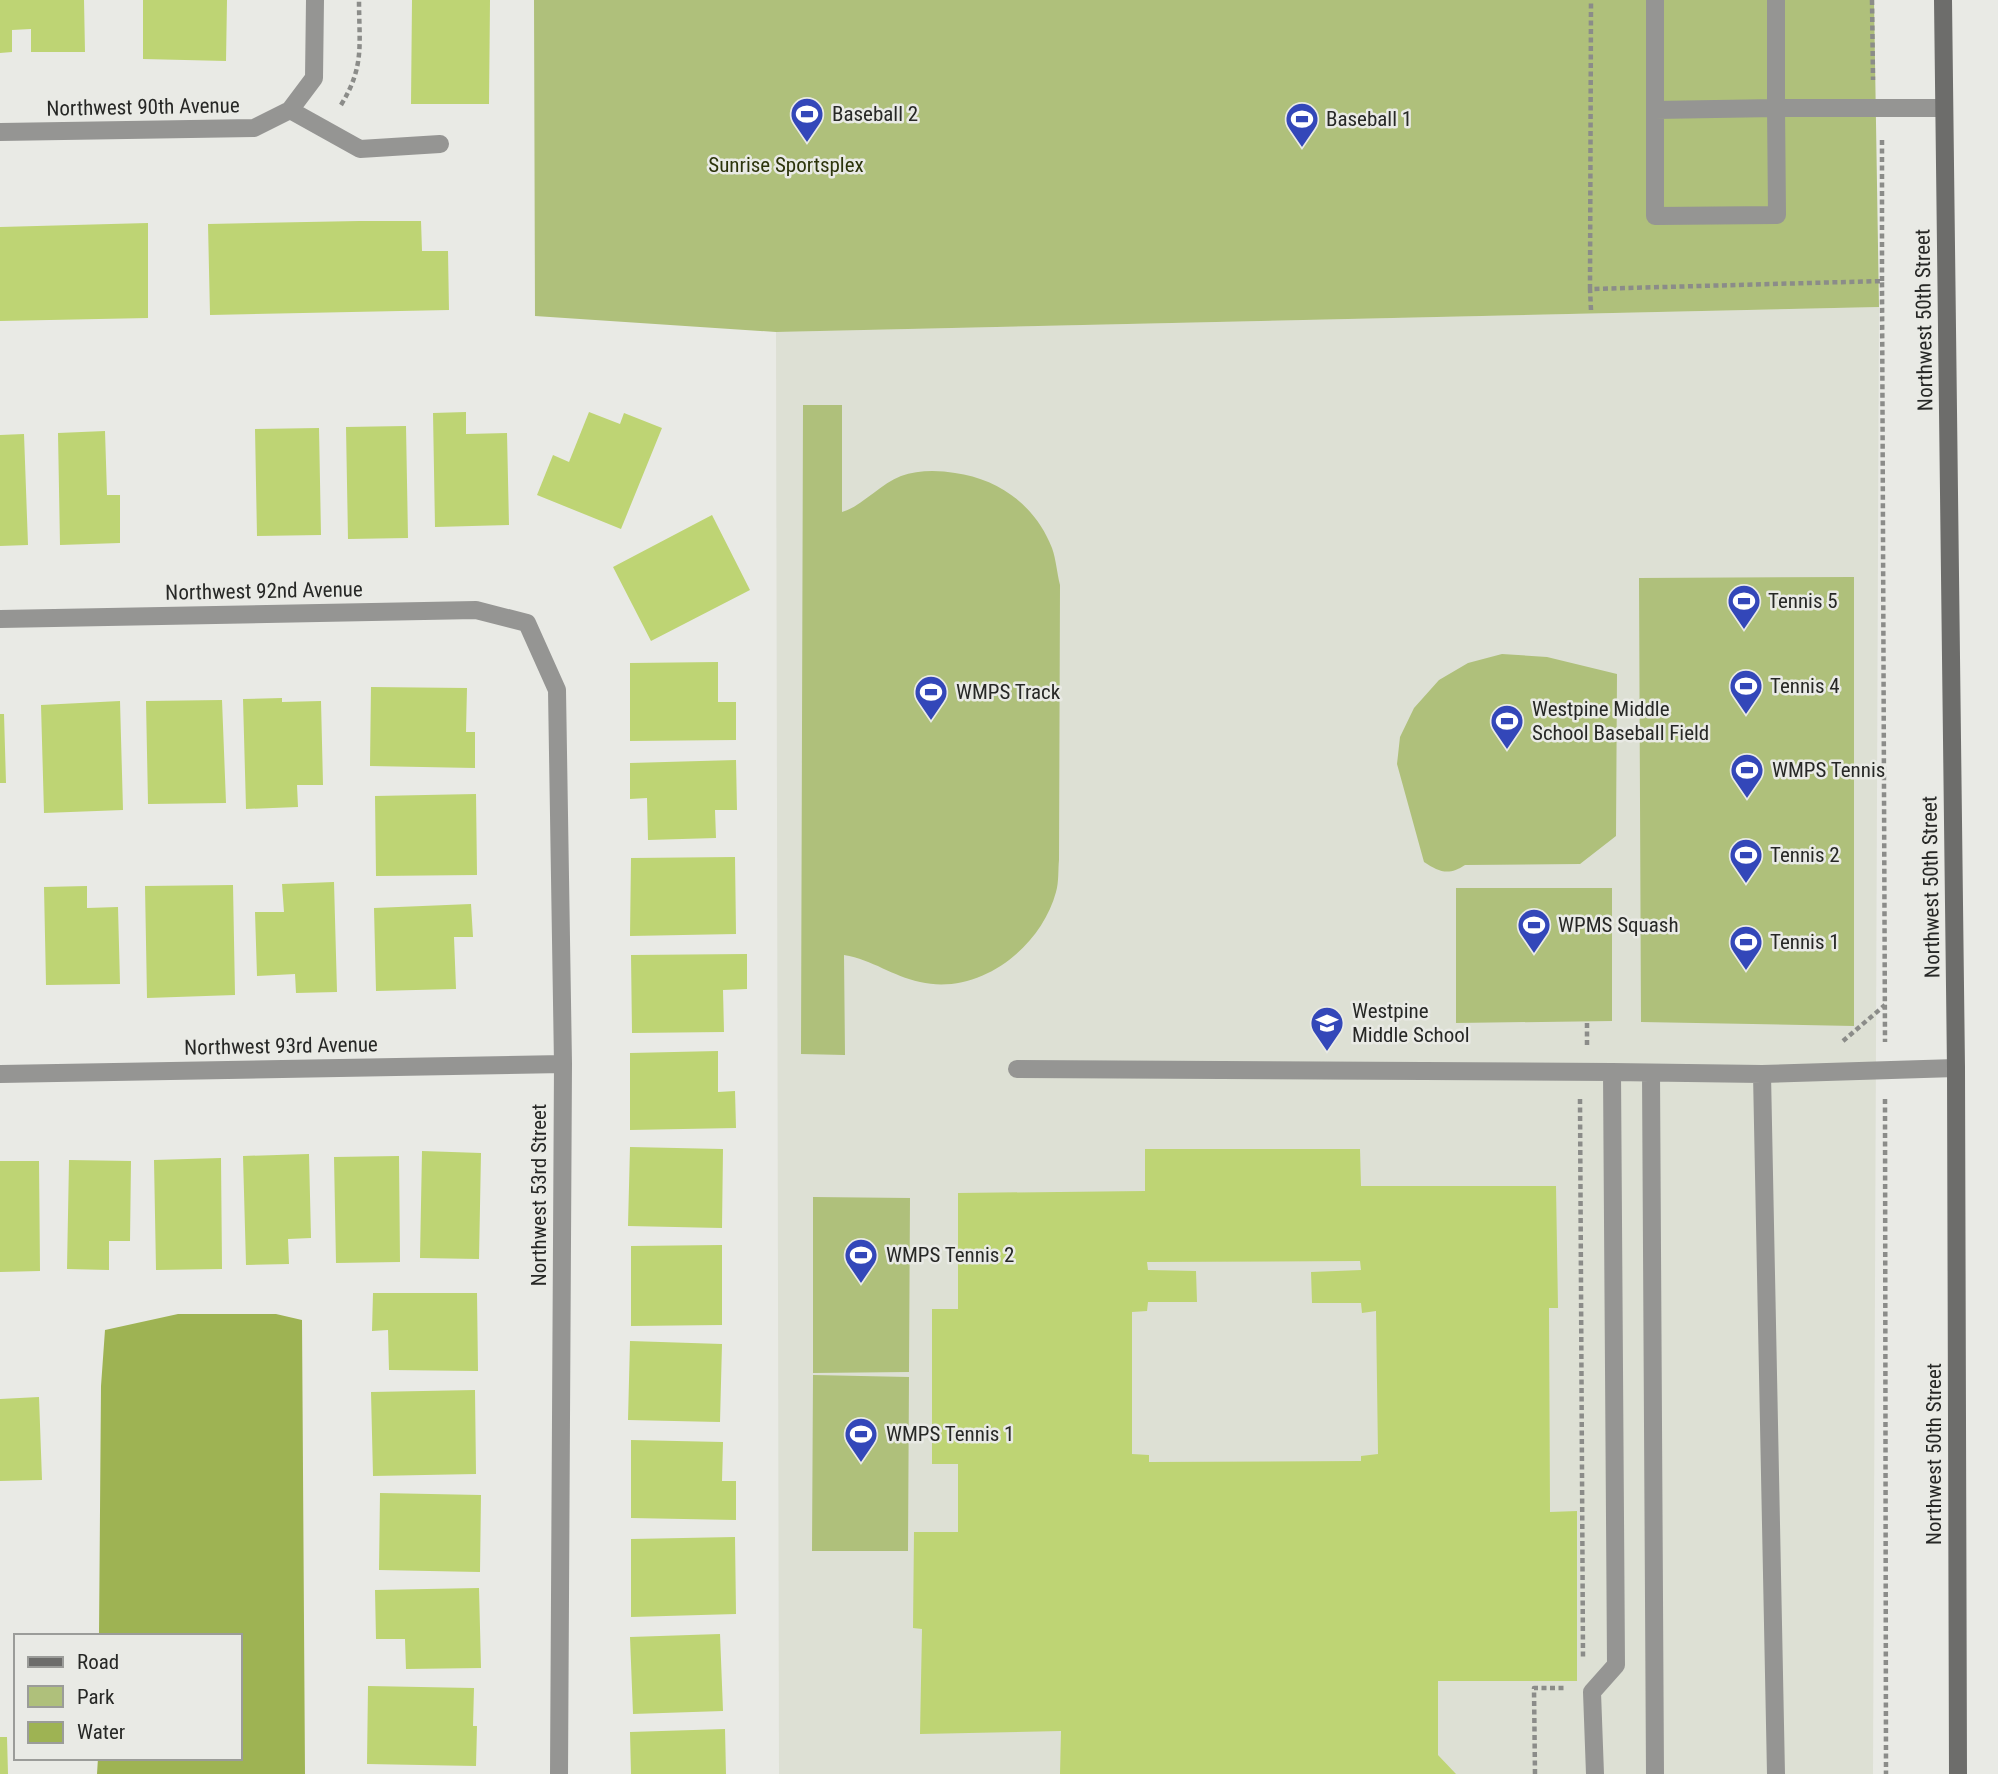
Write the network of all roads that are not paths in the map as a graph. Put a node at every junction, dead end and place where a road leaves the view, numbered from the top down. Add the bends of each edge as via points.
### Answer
1 (315, 0) edge
2 (1655, 0) edge
3 (1776, 0) edge
4 (1943, 0) edge
5 (1776, 108) junction
6 (1944, 108) junction
7 (290, 110) junction
8 (1655, 110) junction
9 (0, 132) edge
10 (440, 144) dead end
11 (0, 619) edge
12 (527, 623) joint
13 (563, 1064) junction
14 (1956, 1068) junction
15 (1017, 1069) dead end
16 (1612, 1072) junction
17 (1651, 1073) junction
18 (0, 1074) edge
19 (1762, 1074) junction
20 (559, 1774) edge
21 (1595, 1774) edge
22 (1656, 1774) edge
23 (1776, 1774) edge
24 (1958, 1774) edge

1 - 7 street via 314,78
2 - 8 street
3 - 5 street
4 - 6 street, Northwest 50th Street
5 - 6 street
5 - 8 street
5 - 8 street via 1777,215 1655,216
6 - 14 street, Northwest 50th Street
7 - 9 street, Northwest 90th Avenue via 254,128
7 - 10 street via 360,149
11 - 12 street, Northwest 92nd Avenue via 477,610
12 - 13 street, Northwest 53rd Street via 557,690
13 - 18 street, Northwest 93rd Avenue
13 - 20 street, Northwest 53rd Street
14 - 19 street
14 - 24 street, Northwest 50th Street
15 - 16 street
16 - 17 street
16 - 21 street via 1616,1665 1592,1692
17 - 19 street
17 - 22 street
19 - 23 street

